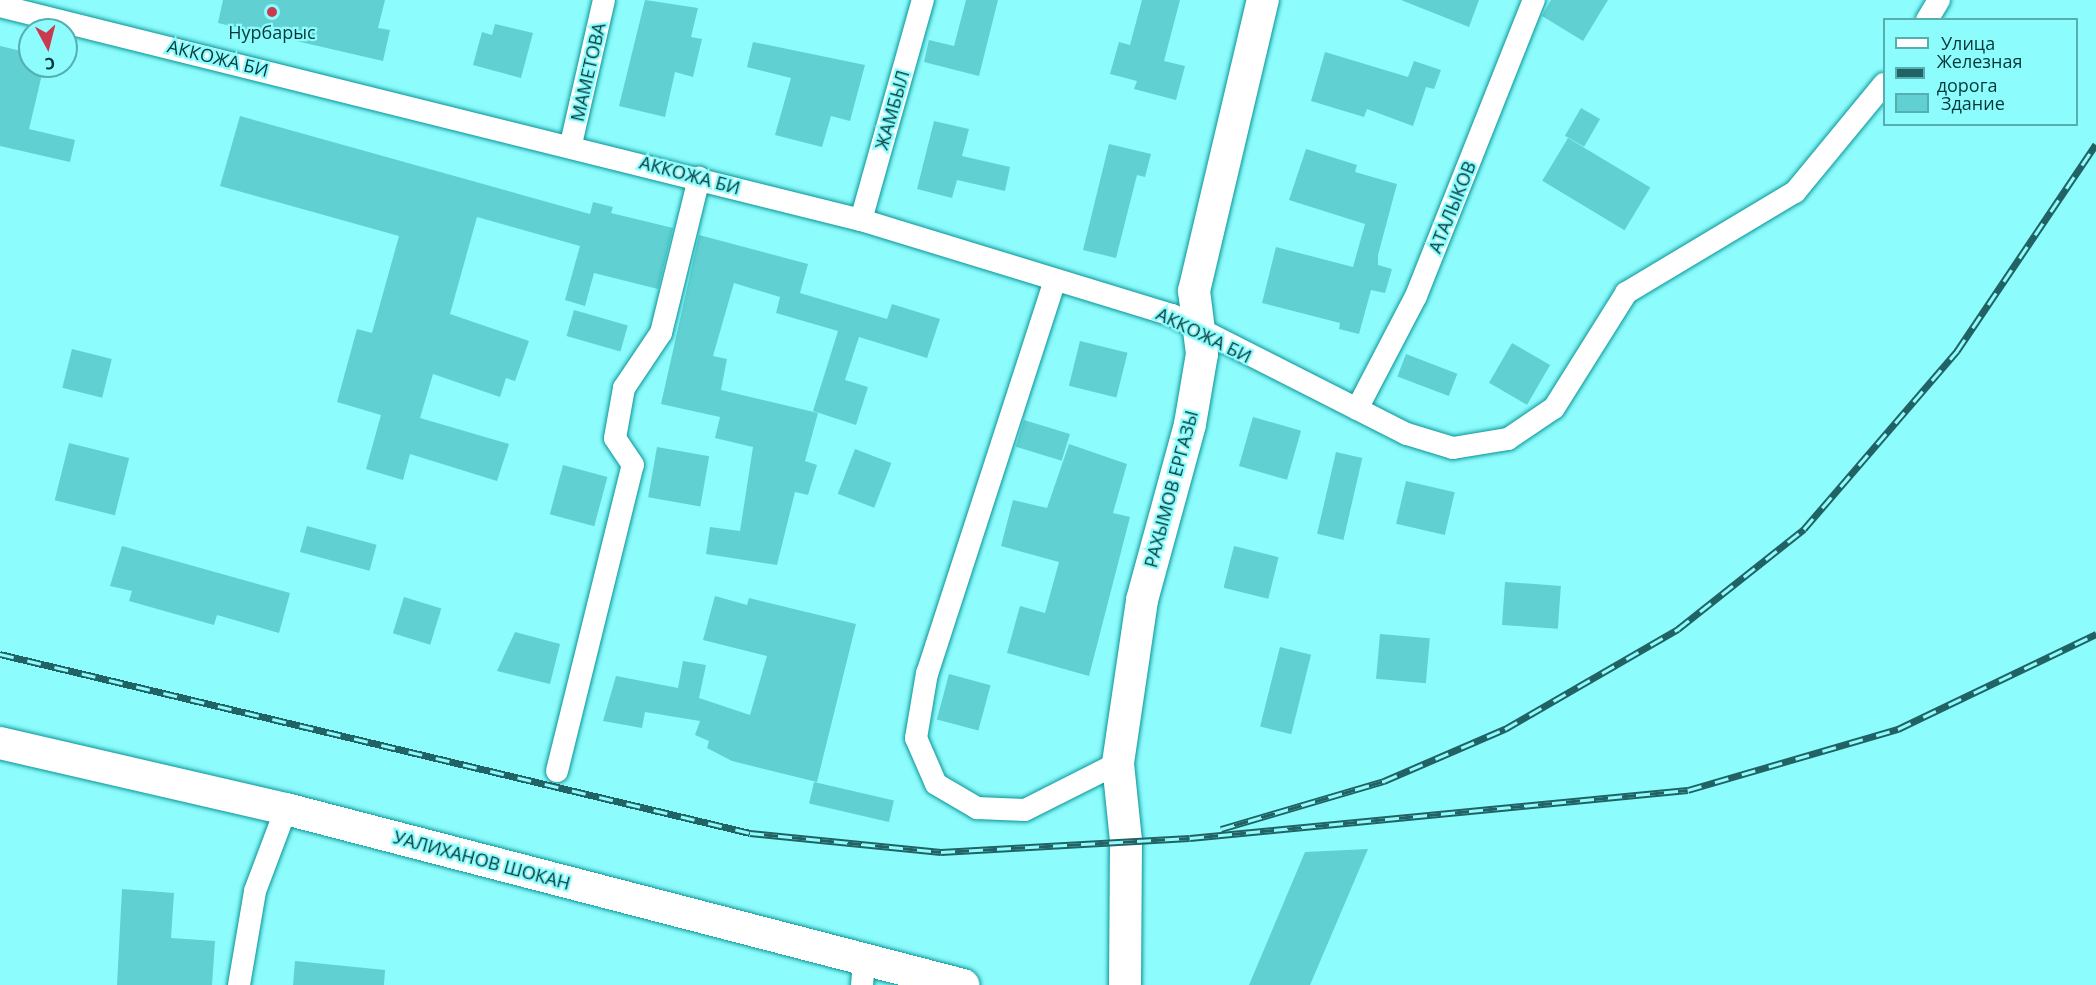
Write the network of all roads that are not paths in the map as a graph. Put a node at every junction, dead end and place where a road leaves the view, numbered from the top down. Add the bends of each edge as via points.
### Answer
1 (604, 0) edge
2 (923, 0) edge
3 (1263, 0) edge
4 (1534, 0) edge
5 (1939, 0) edge
6 (0, 6) edge
7 (1928, 18) edge
8 (1883, 85) edge
9 (572, 144) junction
10 (699, 178) junction
11 (861, 220) junction
12 (1055, 280) junction
13 (1199, 330) junction
14 (1358, 409) junction
15 (0, 743) edge
16 (1118, 763) junction
17 (557, 771) dead end
18 (286, 809) junction
19 (863, 973) edge
20 (239, 985) edge
21 (963, 985) edge
22 (1125, 985) edge

1 - 9 street, МАМЕТОВА
2 - 11 street, ЖАМБЫЛ
3 - 13 street, РАХЫМОВ ЕРГАЗЫ via 1194,291
4 - 14 street, АТАЛЫКОВ via 1416,296
5 - 7 street
6 - 9 street, АККОЖА БИ
8 - 14 street, АККОЖА БИ via 1796,192 1626,293 1554,408 1508,439 1453,448 1407,434
9 - 10 street, АККОЖА БИ
10 - 11 street, АККОЖА БИ
10 - 17 street via 661,333 624,388 615,438 633,465
11 - 12 street, АККОЖА БИ
12 - 13 street, АККОЖА БИ via 1172,315
12 - 16 street via 927,673 916,738 936,784 977,808 1025,810
13 - 14 street, АККОЖА БИ
13 - 16 street, РАХЫМОВ ЕРГАЗЫ via 1202,354 1190,424 1142,600
15 - 18 street, УАЛИХАНОВ ШОКАН
16 - 22 street, РАХЫМОВ ЕРГАЗЫ via 1126,841
18 - 19 street, УАЛИХАНОВ ШОКАН
18 - 20 street via 255,891
19 - 21 street, УАЛИХАНОВ ШОКАН

